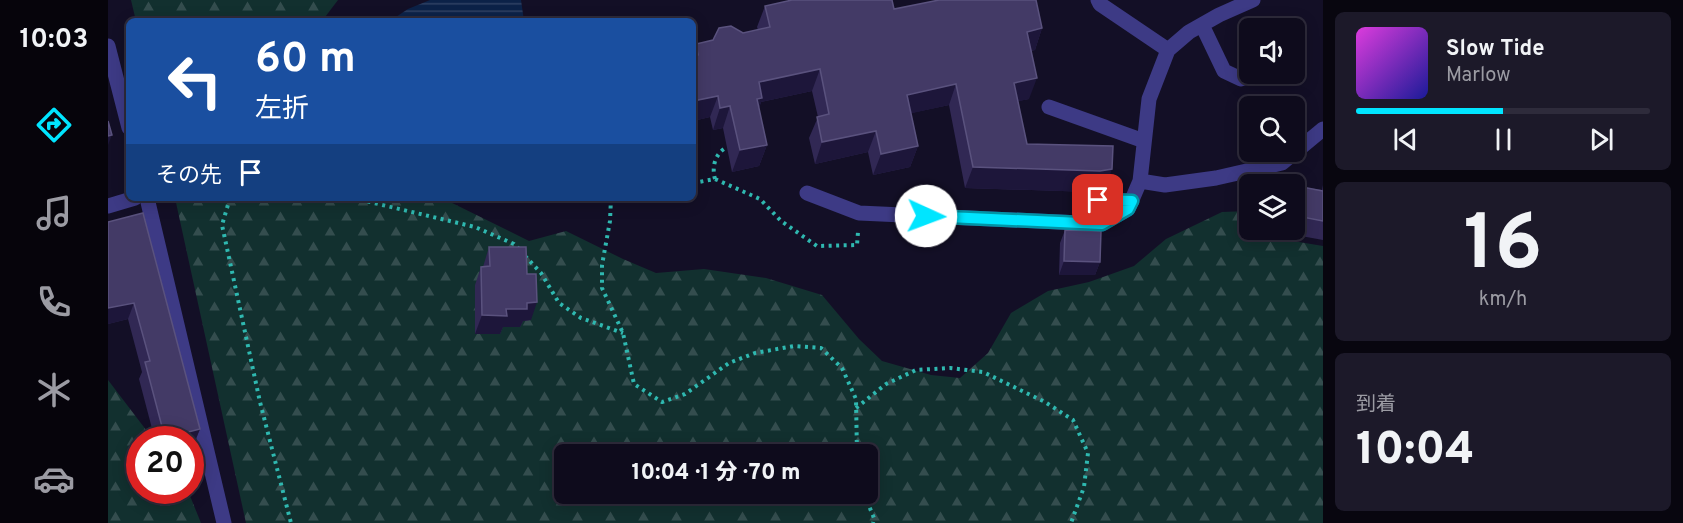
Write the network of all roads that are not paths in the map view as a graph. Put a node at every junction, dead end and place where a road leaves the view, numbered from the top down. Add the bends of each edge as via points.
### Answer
1 (1098, 0) edge
2 (1253, 0) edge
3 (1202, 24) junction
4 (108, 46) edge
5 (1168, 50) junction
6 (1239, 78) edge
7 (1049, 107) dead end
8 (126, 116) edge
9 (1323, 129) edge
10 (1144, 141) junction
11 (1140, 181) junction
12 (807, 193) dead end
13 (1098, 200) dead end
14 (126, 201) edge
15 (148, 201) edge
16 (1132, 201) junction
17 (108, 206) edge
18 (224, 523) edge

1 - 5 lane
2 - 3 lane
3 - 5 lane
3 - 6 lane via 1224,71
4 - 8 lane
5 - 10 lane via 1149,99
7 - 10 lane
9 - 11 lane via 1282,163 1165,185
10 - 11 lane
11 - 16 lane
12 - 16 lane via 860,213 1102,224 1128,209
13 - 16 lane
14 - 17 lane
15 - 18 lane

